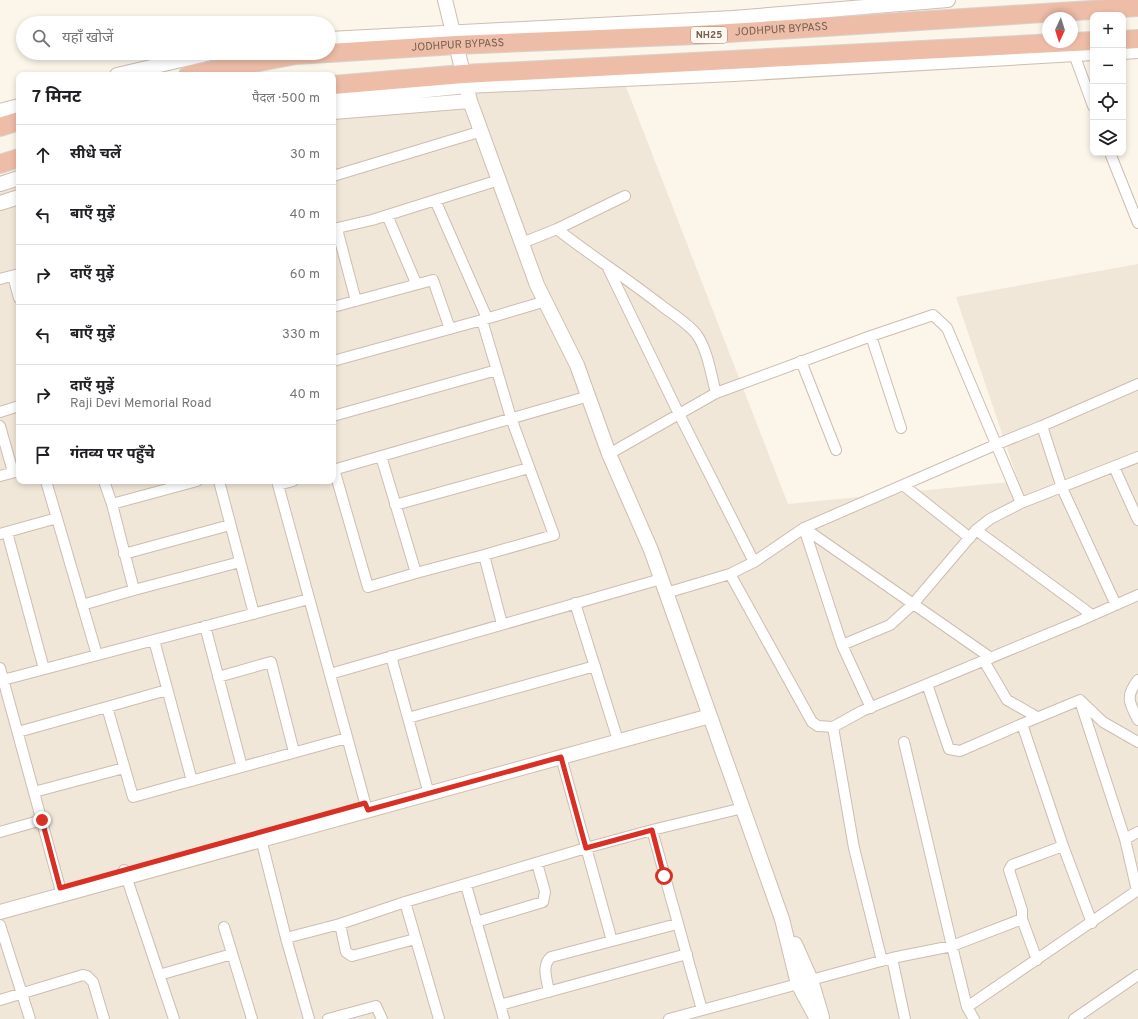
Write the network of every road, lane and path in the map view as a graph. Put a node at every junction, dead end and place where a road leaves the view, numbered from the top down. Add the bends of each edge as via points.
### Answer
1 (445, 0) edge
2 (948, 0) edge
3 (1138, 7) edge
4 (336, 39) edge
5 (454, 39) junction
6 (1138, 39) edge
7 (1126, 40) edge
8 (1090, 41) edge
9 (1138, 51) edge
10 (336, 52) edge
11 (1126, 52) edge
12 (1090, 53) edge
13 (1074, 54) junction
14 (181, 60) edge
15 (269, 60) edge
16 (130, 72) edge
17 (204, 72) edge
18 (465, 80) junction
19 (336, 85) edge
20 (1090, 98) edge
21 (336, 100) edge
22 (470, 101) junction
23 (16, 107) edge
24 (0, 111) edge
25 (336, 112) edge
26 (16, 122) edge
27 (0, 127) edge
28 (482, 132) junction
29 (1111, 156) edge
30 (16, 159) edge
31 (0, 164) edge
32 (336, 175) edge
33 (16, 179) edge
34 (499, 180) junction
35 (0, 184) edge
36 (625, 196) dead end
37 (16, 198) edge
38 (435, 200) junction
39 (0, 203) edge
40 (387, 215) junction
41 (1138, 223) edge
42 (336, 229) edge
43 (557, 229) junction
44 (336, 232) edge
45 (522, 243) junction
46 (608, 268) junction
47 (16, 275) edge
48 (0, 279) edge
49 (416, 284) junction
50 (356, 301) junction
51 (546, 301) junction
52 (336, 306) edge
53 (485, 319) junction
54 (450, 329) junction
55 (871, 336) junction
56 (336, 360) edge
57 (801, 362) junction
58 (497, 370) junction
59 (1138, 384) edge
60 (716, 393) junction
61 (589, 396) junction
62 (16, 407) edge
63 (0, 412) edge
64 (679, 414) junction
65 (336, 415) edge
66 (511, 418) junction
67 (0, 426) edge
68 (1042, 426) junction
69 (901, 428) dead end
70 (995, 445) junction
71 (836, 450) dead end
72 (610, 454) junction
73 (381, 456) junction
74 (1138, 457) edge
75 (1114, 467) junction
76 (529, 468) junction
77 (336, 469) edge
78 (16, 472) edge
79 (0, 476) edge
80 (336, 480) edge
81 (47, 484) edge
82 (105, 484) edge
83 (186, 484) edge
84 (220, 484) edge
85 (277, 484) edge
86 (903, 485) junction
87 (1062, 488) junction
88 (1021, 503) junction
89 (112, 504) junction
90 (395, 505) junction
91 (57, 518) junction
92 (1138, 520) edge
93 (230, 526) junction
94 (804, 528) junction
95 (3, 533) edge
96 (973, 534) junction
97 (124, 554) junction
98 (484, 555) junction
99 (240, 562) junction
100 (754, 562) junction
101 (416, 573) junction
102 (730, 574) junction
103 (661, 579) junction
104 (134, 590) junction
105 (666, 593) junction
106 (1138, 594) edge
107 (309, 599) junction
108 (575, 603) junction
109 (913, 604) junction
110 (82, 605) junction
111 (1116, 605) junction
112 (254, 614) junction
113 (1092, 616) junction
114 (502, 624) junction
115 (205, 626) junction
116 (154, 640) junction
117 (842, 645) junction
118 (96, 655) junction
119 (391, 656) junction
120 (987, 660) junction
121 (595, 666) junction
122 (0, 668) edge
123 (44, 669) junction
124 (330, 674) junction
125 (218, 677) junction
126 (3, 680) junction
127 (1138, 680) edge
128 (927, 684) junction
129 (167, 690) junction
130 (1080, 700) junction
131 (107, 707) junction
132 (871, 708) junction
133 (709, 712) junction
134 (1037, 717) junction
135 (408, 718) junction
136 (1138, 720) edge
137 (1022, 724) junction
138 (833, 727) junction
139 (18, 732) junction
140 (616, 734) junction
141 (347, 738) junction
142 (904, 742) dead end
143 (1138, 742) edge
144 (294, 752) junction
145 (561, 757) junction
146 (242, 767) junction
147 (124, 768) junction
148 (192, 781) junction
149 (426, 787) junction
150 (34, 792) junction
151 (366, 807) junction
152 (743, 808) junction
153 (42, 820) junction
154 (652, 830) junction
155 (0, 832) edge
156 (1138, 832) edge
157 (261, 839) junction
158 (1125, 839) junction
159 (1063, 846) junction
160 (586, 848) junction
161 (537, 863) junction
162 (125, 874) junction
163 (466, 885) junction
164 (1137, 891) edge
165 (61, 892) junction
166 (405, 902) junction
167 (0, 905) edge
168 (0, 912) edge
169 (1022, 919) junction
170 (476, 922) junction
171 (1092, 923) junction
172 (340, 924) junction
173 (677, 924) junction
174 (0, 926) edge
175 (224, 927) dead end
176 (286, 938) junction
177 (415, 939) junction
178 (612, 941) junction
179 (952, 946) junction
180 (232, 954) junction
181 (686, 954) junction
182 (892, 958) junction
183 (1037, 960) junction
184 (882, 961) junction
185 (159, 975) junction
186 (1138, 975) edge
187 (805, 982) junction
188 (549, 992) junction
189 (22, 993) junction
190 (0, 1000) edge
191 (500, 1005) junction
192 (967, 1006) junction
193 (702, 1010) junction
194 (30, 1019) edge
195 (104, 1019) edge
196 (174, 1019) edge
197 (252, 1019) edge
198 (309, 1019) edge
199 (328, 1019) edge
200 (382, 1019) edge
201 (439, 1019) edge
202 (504, 1019) edge
203 (669, 1019) edge
204 (817, 1019) edge
205 (822, 1019) edge
206 (905, 1019) edge
207 (974, 1019) edge
208 (1074, 1019) edge

1 - 5 street
2 - 5 street
3 - 5 highway, JODHPUR BYPASS / NH25 via 697,35
4 - 5 street
5 - 10 highway, JODHPUR BYPASS / NH25
5 - 18 street
6 - 7 highway
8 - 18 highway
9 - 11 street
12 - 13 street
13 - 18 street via 734,74
13 - 20 street
14 - 16 street
15 - 17 highway, JODHPUR BYPASS / NH25
18 - 19 highway
18 - 21 street
18 - 22 street
22 - 25 street
22 - 28 street
23 - 24 street
26 - 27 highway
28 - 32 street
28 - 34 street
29 - 41 street
30 - 31 highway
33 - 35 street
34 - 38 street
34 - 45 street
36 - 43 street
37 - 39 street
38 - 40 street
38 - 53 street
40 - 42 street
40 - 49 street
43 - 45 street
43 - 46 street
44 - 50 street
45 - 51 street
46 - 60 street via 626,277 696,334 702,343
46 - 64 street
47 - 48 street
49 - 50 street
49 - 54 street via 433,280
50 - 52 street
51 - 53 street
51 - 61 street
53 - 54 street
53 - 58 street
54 - 56 street
55 - 57 street
55 - 69 street
55 - 70 street via 933,315 937,317 947,328
57 - 60 street
57 - 71 street
58 - 65 street
58 - 66 street
59 - 68 street
60 - 64 street
61 - 66 street
61 - 72 street
62 - 63 street
64 - 72 street
64 - 100 street
66 - 73 street
66 - 76 street
67 - 78 street
68 - 70 street
68 - 87 street
70 - 86 street
70 - 88 street
72 - 103 street
73 - 77 street
73 - 90 street
74 - 75 street
75 - 87 street
75 - 92 street
76 - 90 street
76 - 98 street via 554,535
78 - 79 street
80 - 101 street via 368,587
81 - 91 street
82 - 89 street
83 - 89 street
84 - 93 street
85 - 107 street
86 - 94 street
86 - 96 street
87 - 88 street
87 - 111 street
88 - 96 street via 990,519
89 - 97 street
90 - 101 street
91 - 95 street
91 - 110 street
93 - 97 street
93 - 99 street
94 - 100 street
94 - 109 street
94 - 117 street
95 - 123 street
96 - 109 street
96 - 113 street
97 - 104 street
98 - 101 street
98 - 114 street
99 - 104 street
99 - 112 street
100 - 102 street
102 - 105 street
102 - 138 street via 812,722 818,726
103 - 105 street
103 - 108 street
104 - 110 street
105 - 133 street
106 - 111 street
107 - 112 street
107 - 124 street
108 - 114 street
108 - 121 street
109 - 117 street via 890,624
109 - 120 street
110 - 118 street
111 - 113 street
112 - 115 street
113 - 120 street
114 - 119 street
115 - 116 street
115 - 125 street
116 - 118 street
116 - 129 street
117 - 132 street
118 - 123 street
119 - 124 street
119 - 135 street
120 - 128 street
120 - 134 street via 1007,700
121 - 135 street
121 - 140 street
122 - 126 street
123 - 126 street
124 - 141 street
125 - 144 street via 271,662
125 - 146 street
126 - 139 street
127 - 136 street via 1129,695 1130,704
128 - 132 street
128 - 137 street via 949,749 952,751 960,751
129 - 131 street
129 - 148 street
130 - 134 street
130 - 143 street via 1103,722
130 - 158 street
131 - 139 street
131 - 147 street
132 - 138 street
133 - 140 street
133 - 145 street
133 - 152 street
134 - 137 street
135 - 149 street
137 - 159 street
138 - 184 street via 854,848
139 - 150 street
140 - 149 street
141 - 144 street
141 - 151 street
142 - 179 street
144 - 146 street
145 - 151 street
145 - 160 street
146 - 148 street
147 - 148 street via 133,797
147 - 150 street
149 - 151 street
150 - 153 street
151 - 157 street
151 - 162 street
152 - 154 street
152 - 187 street
153 - 155 street
153 - 165 street
154 - 160 street
154 - 173 street
156 - 158 street
157 - 162 street
157 - 176 street
158 - 164 street
159 - 169 street via 1012,864 1009,870 1022,910
159 - 171 street
160 - 161 street
160 - 178 street
161 - 163 street
161 - 170 street via 545,892 543,902
162 - 165 street
162 - 185 street
163 - 166 street
163 - 170 street
164 - 171 street
165 - 167 street
165 - 168 street
166 - 172 street
166 - 177 street
169 - 179 street
169 - 183 street
170 - 191 street
171 - 183 street
172 - 176 street
172 - 177 street via 346,952 352,956
173 - 178 street
173 - 181 street
174 - 189 street
175 - 180 street
176 - 198 street
177 - 201 street
178 - 188 street via 551,957 545,968
179 - 182 street
179 - 192 street
180 - 185 street
180 - 197 street
181 - 188 street
181 - 193 street
182 - 184 street
182 - 206 street
183 - 192 street
184 - 187 street
185 - 196 street
186 - 208 street
187 - 193 street
187 - 204 street
187 - 205 street
188 - 191 street
189 - 190 street
189 - 194 street
189 - 195 street via 87,976 93,982
191 - 202 street
192 - 207 street
193 - 203 street
199 - 200 street via 376,1006

